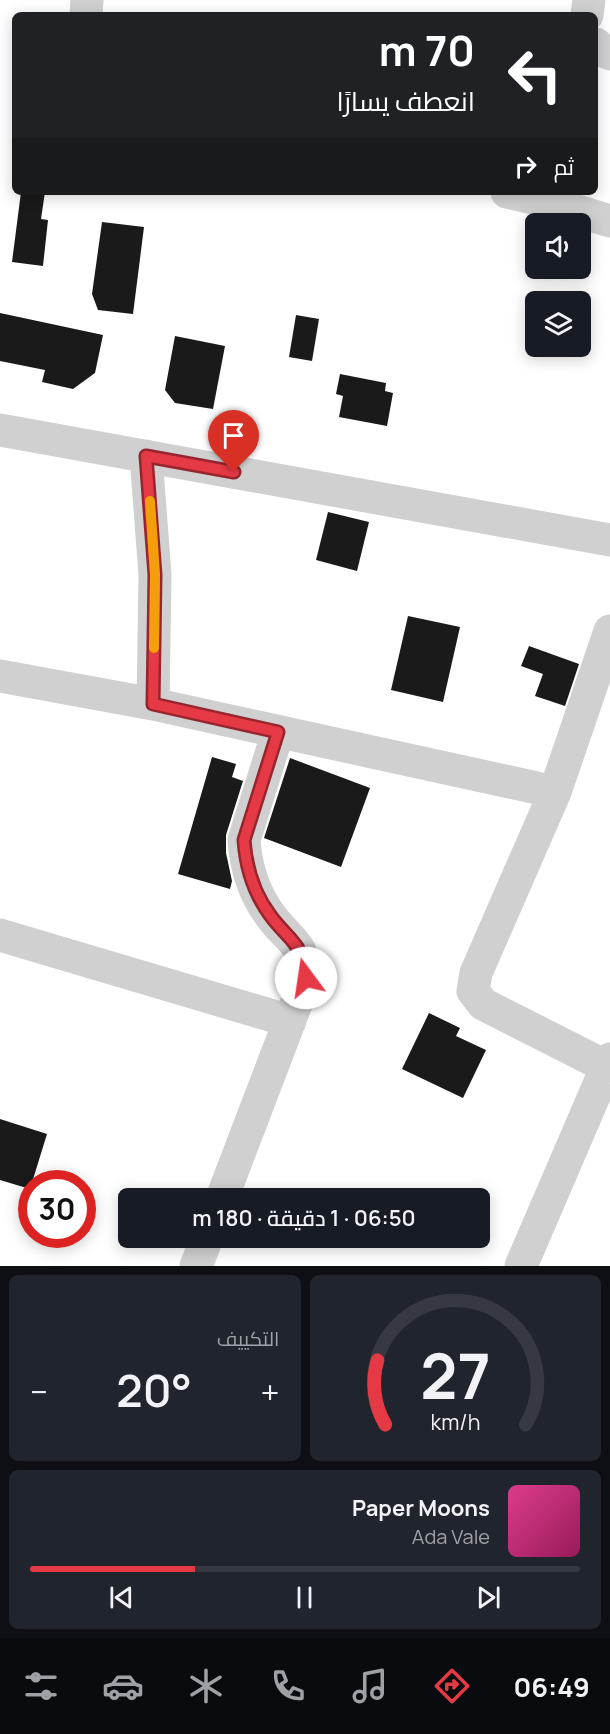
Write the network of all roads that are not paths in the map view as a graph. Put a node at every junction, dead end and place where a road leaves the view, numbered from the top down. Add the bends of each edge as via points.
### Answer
1 (520, 195) edge
2 (610, 220) edge
3 (0, 430) edge
4 (146, 456) junction
5 (610, 540) edge
6 (610, 631) edge
7 (0, 676) edge
8 (153, 704) junction
9 (278, 732) junction
10 (555, 792) junction
11 (0, 935) edge
12 (290, 1021) junction
13 (608, 1063) edge
14 (226, 1188) edge
15 (203, 1248) edge
16 (196, 1266) edge
17 (522, 1266) edge

1 - 2 street
3 - 4 street
4 - 5 street
4 - 8 street via 155,575
6 - 10 street
7 - 8 street
8 - 9 street
9 - 10 street
9 - 12 street via 244,840 248,873 257,895 295,942 306,965 306,978
10 - 13 street via 476,973 473,991 483,1004
11 - 12 street
12 - 14 street
13 - 17 street
15 - 16 street

